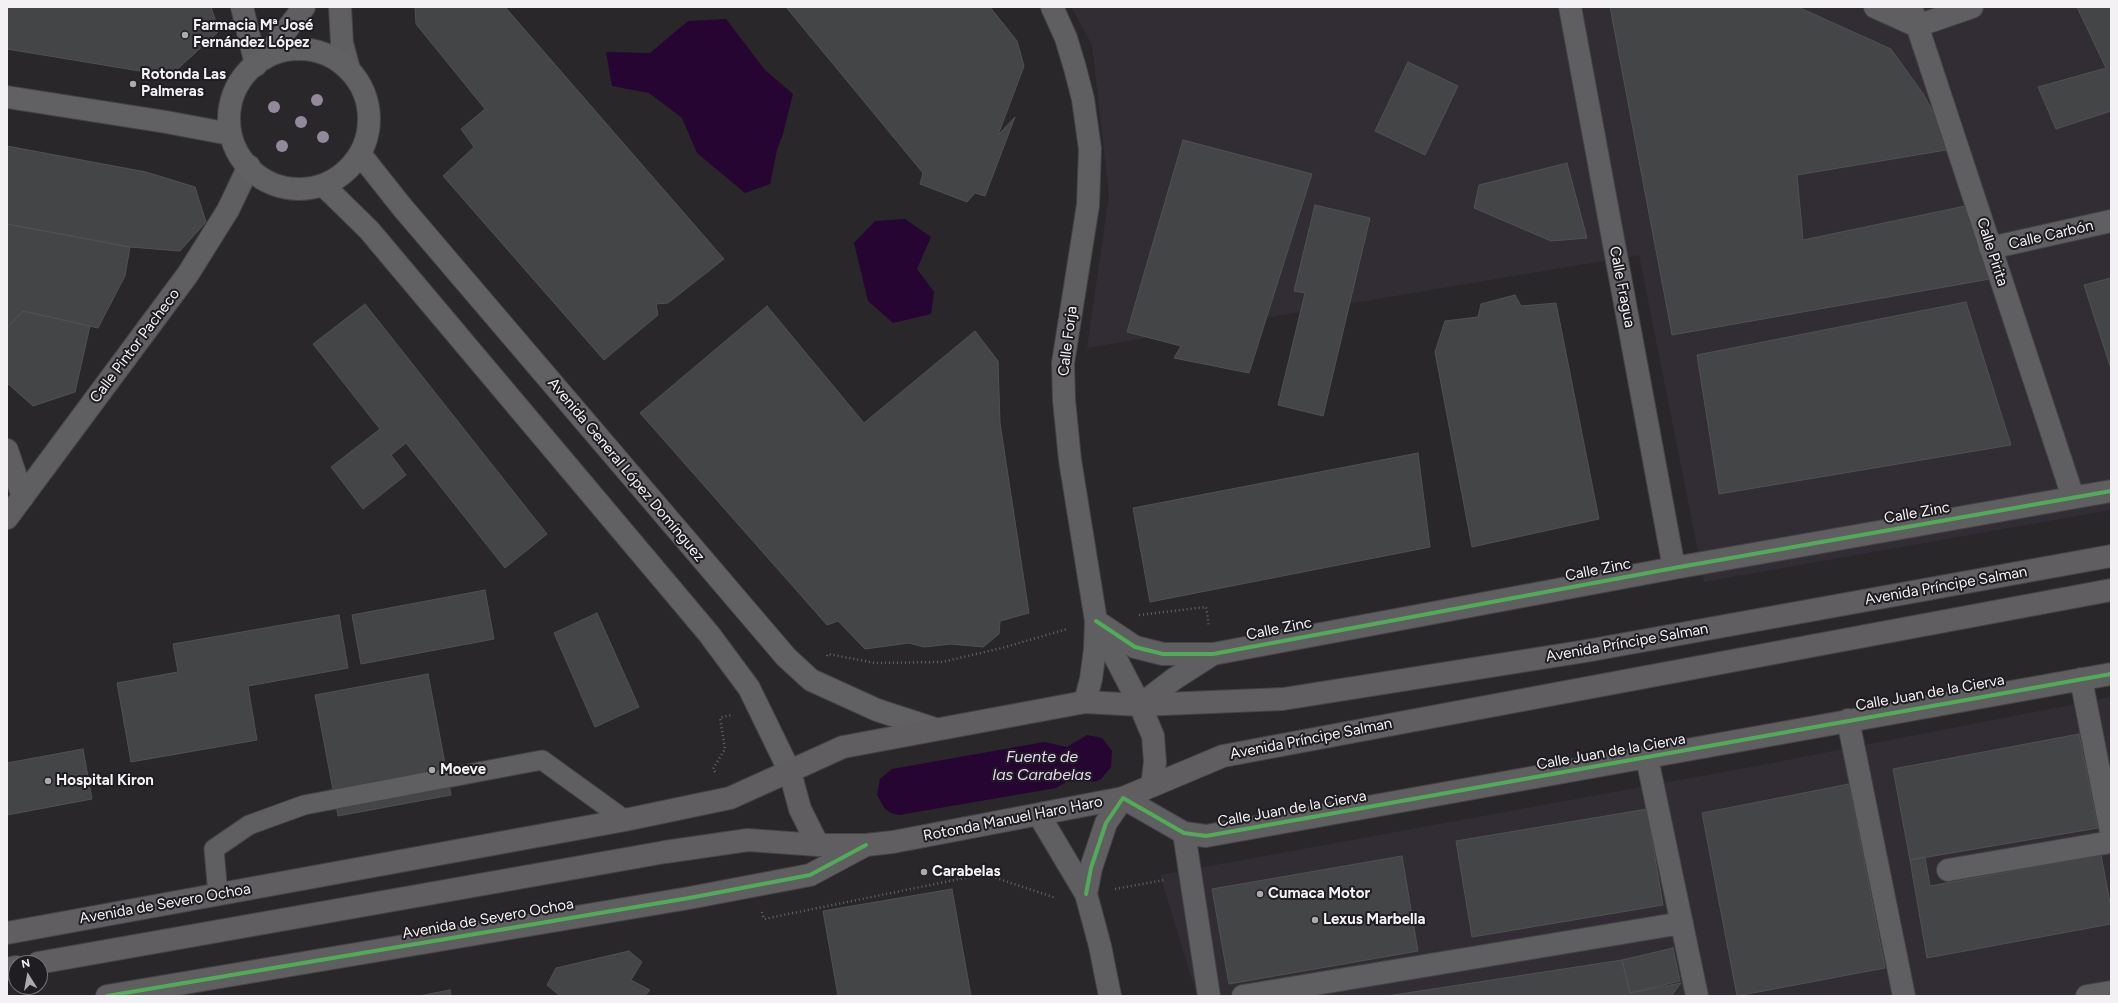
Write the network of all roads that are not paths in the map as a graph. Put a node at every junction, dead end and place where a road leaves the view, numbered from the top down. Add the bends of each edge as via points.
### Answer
1 (242, 7) edge
2 (304, 7) edge
3 (340, 7) edge
4 (1052, 7) edge
5 (1570, 7) edge
6 (1875, 7) edge
7 (1972, 7) edge
8 (1914, 16) edge
9 (261, 61) junction
10 (349, 69) junction
11 (7, 97) edge
12 (230, 134) junction
13 (360, 154) junction
14 (249, 166) junction
15 (323, 185) junction
16 (2111, 221) edge
17 (1990, 248) junction
18 (7, 450) edge
19 (2111, 490) edge
20 (22, 497) junction
21 (2073, 497) junction
22 (7, 518) edge
23 (2111, 556) edge
24 (1674, 568) junction
25 (2111, 590) edge
26 (1096, 621) junction
27 (1213, 654) junction
28 (2111, 674) edge
29 (2081, 679) junction
30 (1084, 702) junction
31 (1140, 706) junction
32 (1848, 720) junction
33 (935, 730) junction
34 (1647, 758) junction
35 (790, 772) junction
36 (1152, 786) junction
37 (1123, 798) junction
38 (1039, 815) junction
39 (625, 820) junction
40 (2111, 832) edge
41 (1184, 833) junction
42 (2111, 842) edge
43 (818, 845) junction
44 (866, 845) junction
45 (1948, 870) dead end
46 (1086, 894) junction
47 (218, 895) junction
48 (1682, 923) junction
49 (7, 934) edge
50 (48, 961) edge
51 (2111, 992) edge
52 (107, 996) edge
53 (1110, 996) edge
54 (1209, 996) edge
55 (1243, 996) edge
56 (1697, 996) edge
57 (1904, 996) edge
58 (2087, 996) edge

1 - 9 street
2 - 9 street
3 - 10 street via 342,43
4 - 26 street, Calle Forja via 1066,38 1075,68 1083,99 1090,149 1088,205 1063,362 1070,460
5 - 24 street, Calle Fragua
6 - 8 street
7 - 8 street
8 - 17 street, Calle Pirita
9 - 10 main road via 286,50 309,50 330,56
9 - 12 main road via 248,72 235,90 229,112
10 - 13 main road via 362,87 369,109 368,132
11 - 12 main road
12 - 14 main road via 240,156
13 - 15 main road via 344,173
13 - 33 main road, Avenida General López Domínguez via 402,208 786,657 811,680 877,710
14 - 15 main road via 255,174 276,186 300,189
14 - 20 street, Calle Pintor Pacheco via 228,210 188,274
15 - 35 main road via 369,230 709,634 738,671
16 - 17 street, Calle Carbón
17 - 21 street, Calle Pirita
18 - 20 street
19 - 21 street, Calle Zinc
20 - 22 street, Calle Pintor Pacheco
21 - 24 street, Calle Zinc
23 - 31 main road, Avenida Príncipe Salman via 1586,651 1283,699
24 - 27 street, Calle Zinc
25 - 36 main road, Avenida Príncipe Salman via 1223,756
26 - 27 street, Calle Zinc via 1135,647 1163,654
26 - 30 street, Calle Forja via 1091,679
26 - 31 street
27 - 31 street, Calle Zinc via 1174,679
28 - 29 street, Calle Juan de la Cierva
29 - 32 street, Calle Juan de la Cierva
29 - 40 street
30 - 31 main road
30 - 33 main road
31 - 36 main road via 1153,736 1155,762
32 - 34 street, Calle Juan de la Cierva
32 - 57 street
33 - 35 main road via 843,747 819,756
34 - 41 street, Calle Juan de la Cierva via 1206,836
34 - 48 street
35 - 39 main road, Avenida de Severo Ochoa via 730,798
35 - 43 main road via 800,809
36 - 37 main road, Rotonda Manuel Haro Haro
37 - 38 main road, Rotonda Manuel Haro Haro
37 - 41 street, Calle Juan de la Cierva
37 - 46 street via 1106,823 1091,868
38 - 44 main road, Rotonda Manuel Haro Haro
38 - 46 street
39 - 47 main road, Avenida de Severo Ochoa
39 - 47 lane via 542,760 304,805 249,825 214,848
41 - 54 street
42 - 45 street
43 - 44 main road, Rotonda Manuel Haro Haro
43 - 50 main road via 748,840 672,851
44 - 52 street, Avenida de Severo Ochoa via 810,875
46 - 53 street
47 - 49 main road, Avenida de Severo Ochoa
48 - 55 street
48 - 56 street
51 - 58 street

